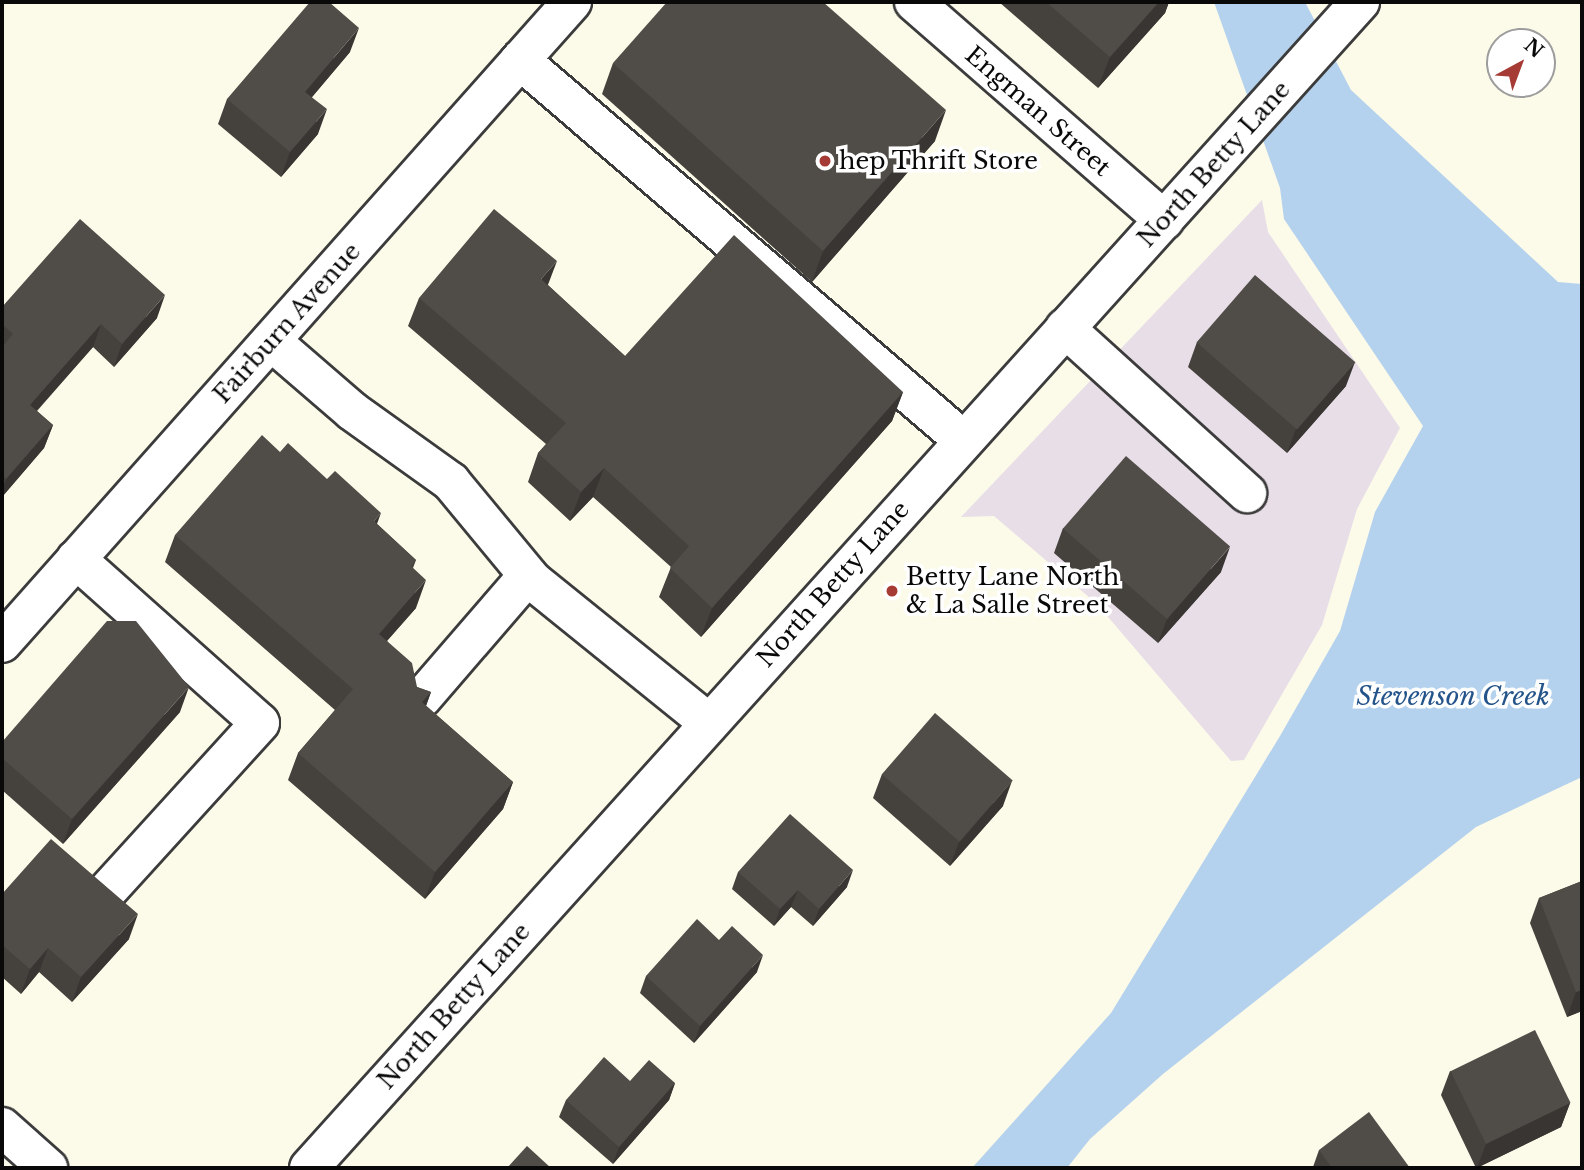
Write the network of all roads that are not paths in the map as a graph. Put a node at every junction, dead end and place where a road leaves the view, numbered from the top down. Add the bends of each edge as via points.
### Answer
1 (572, 2) edge
2 (914, 2) edge
3 (1360, 2) edge
4 (520, 60) junction
5 (1164, 220) junction
6 (1065, 328) junction
7 (271, 341) junction
8 (963, 440) junction
9 (1247, 493) dead end
10 (76, 559) junction
11 (528, 575) junction
12 (2, 643) edge
13 (422, 698) edge
14 (708, 722) junction
15 (108, 890) edge
16 (2, 1127) edge
17 (48, 1168) edge
18 (309, 1168) edge

1 - 4 street, Fairburn Avenue
2 - 5 street, Engman Street
3 - 5 street, North Betty Lane
4 - 7 street, Fairburn Avenue
4 - 8 street
5 - 6 street, North Betty Lane
6 - 8 street, North Betty Lane
6 - 9 street
7 - 10 street, Fairburn Avenue
7 - 11 street via 352,411 451,482
8 - 14 street, North Betty Lane
10 - 12 street, Fairburn Avenue
10 - 15 street via 260,723
11 - 13 street
11 - 14 street
14 - 18 street, North Betty Lane
16 - 17 street

